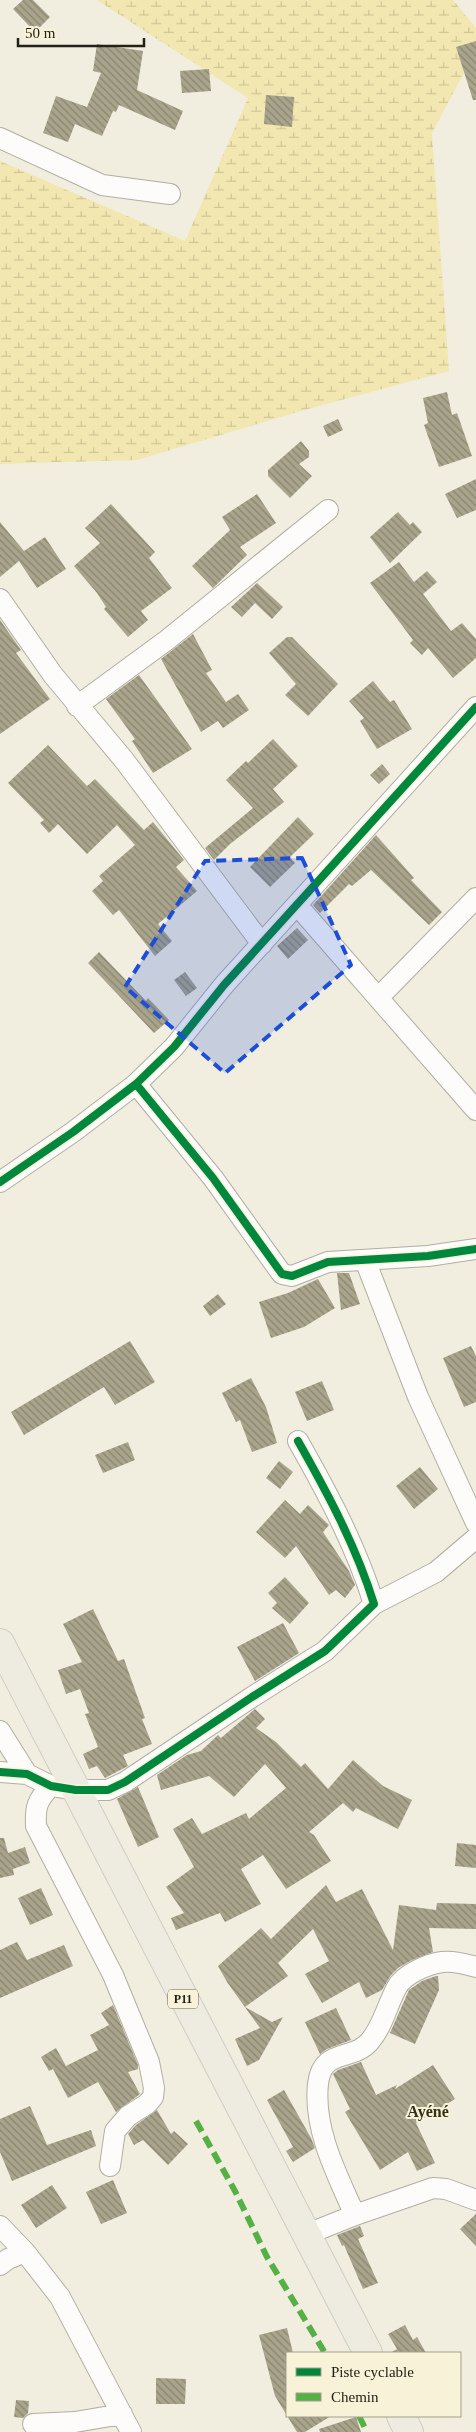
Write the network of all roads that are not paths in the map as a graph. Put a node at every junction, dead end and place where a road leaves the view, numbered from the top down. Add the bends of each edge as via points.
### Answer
1 (0, 138) edge
2 (170, 194) dead end
3 (328, 510) dead end
4 (0, 599) edge
5 (77, 706) junction
6 (475, 710) edge
7 (476, 898) edge
8 (297, 905) junction
9 (262, 944) junction
10 (378, 998) junction
11 (136, 1084) junction
12 (476, 1110) edge
13 (0, 1182) edge
14 (476, 1249) edge
15 (365, 1260) junction
16 (298, 1441) dead end
17 (476, 1523) edge
18 (476, 1538) edge
19 (374, 1604) junction
20 (0, 1644) edge
21 (0, 1731) edge
22 (0, 1772) edge
23 (27, 1774) junction
24 (63, 1788) junction
25 (476, 1967) edge
26 (110, 2166) dead end
27 (476, 2200) edge
28 (355, 2215) junction
29 (0, 2226) edge
30 (305, 2235) junction
31 (25, 2252) junction
32 (0, 2265) edge
33 (367, 2352) edge
34 (122, 2414) junction
35 (402, 2417) edge
36 (33, 2424) dead end
37 (131, 2432) edge
38 (409, 2432) edge

1 - 2 street via 102,185
3 - 5 street via 186,625
4 - 5 street
5 - 9 street via 124,760
6 - 8 street
7 - 10 street
8 - 9 street
8 - 10 street
9 - 11 street via 174,1047
10 - 12 street
11 - 13 street
11 - 15 street via 213,1178 282,1274 292,1276 328,1262
14 - 15 street
15 - 17 street via 418,1397
16 - 19 street via 337,1508
18 - 19 street via 436,1572
19 - 24 street via 325,1651 125,1782 108,1790
20 - 24 main road, P11
21 - 23 street
22 - 23 street
23 - 24 street
24 - 26 street via 38,1799 36,1826 113,1975 149,2062 154,2088 153,2097 147,2104 128,2116 115,2131
24 - 30 main road, P11
25 - 28 street via 442,1962 410,1974 398,1985 380,2027 369,2043 333,2057 324,2066 318,2083 318,2108 328,2149
27 - 28 street via 433,2188
28 - 30 street
29 - 31 street
30 - 33 main road, P11
31 - 32 street via 8,2258
31 - 34 street via 60,2297
34 - 36 street via 75,2422
34 - 37 street
35 - 38 main road

